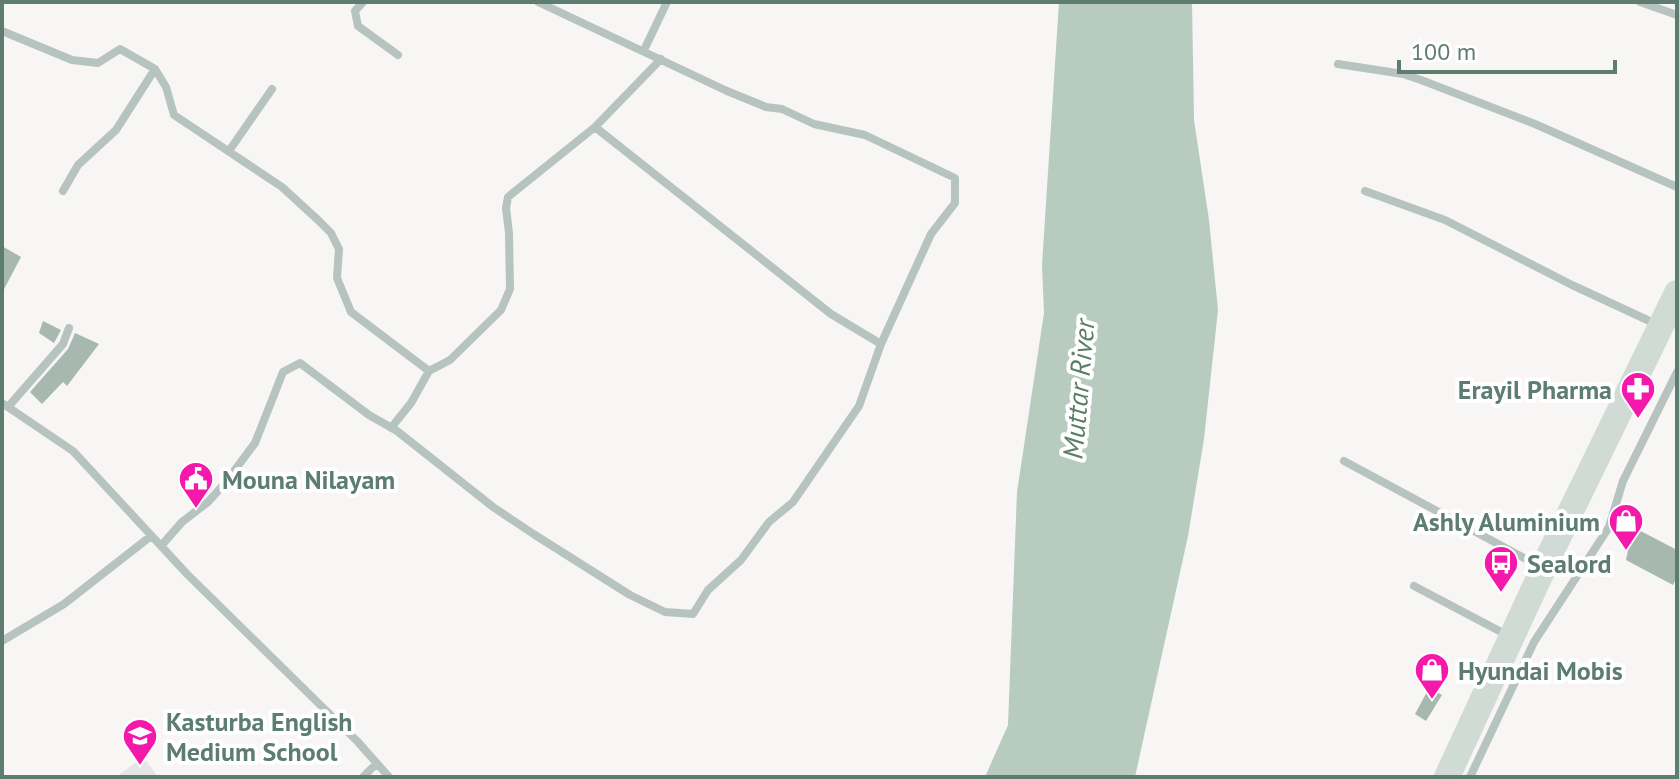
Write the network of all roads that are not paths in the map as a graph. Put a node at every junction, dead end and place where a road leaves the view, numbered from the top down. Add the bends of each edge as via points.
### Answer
1 (363, 2) edge
2 (538, 2) edge
3 (667, 2) edge
4 (1640, 2) edge
5 (1677, 15) edge
6 (2, 31) edge
7 (644, 50) junction
8 (398, 55) dead end
9 (661, 59) junction
10 (1338, 64) dead end
11 (155, 69) junction
12 (272, 89) dead end
13 (595, 127) junction
14 (229, 151) junction
15 (1677, 187) edge
16 (63, 191) dead end
17 (1365, 191) dead end
18 (1677, 293) edge
19 (1660, 326) junction
20 (69, 328) dead end
21 (881, 344) junction
22 (429, 371) junction
23 (1677, 372) edge
24 (5, 405) edge
25 (391, 428) junction
26 (1344, 461) dead end
27 (151, 536) junction
28 (161, 546) junction
29 (1543, 568) junction
30 (1414, 586) dead end
31 (1511, 637) junction
32 (2, 641) edge
33 (376, 764) junction
34 (363, 777) edge
35 (389, 777) edge
36 (1447, 777) edge
37 (1470, 777) edge

1 - 8 street via 355,11 358,26
2 - 7 street
3 - 7 street
4 - 5 street
6 - 11 street via 72,60 98,63 120,49
7 - 9 street
9 - 13 street
9 - 21 street via 766,107 865,135 955,178 955,203 931,234
10 - 15 street via 1421,80
11 - 14 street via 174,115
11 - 16 street via 116,130 78,165
12 - 14 street
13 - 21 street via 831,314
13 - 22 street via 508,197 510,289 501,310 450,360
14 - 22 street via 282,187 331,233 339,249 337,278 351,312
17 - 19 street via 1445,220
18 - 19 highway
19 - 29 highway
20 - 24 street via 63,344
21 - 25 street via 859,406 793,502 708,590 693,614 665,612 630,595 493,507
22 - 25 street
23 - 37 street via 1623,481 1609,527 1534,642
24 - 27 street via 73,451
25 - 28 street via 300,363 283,372 255,443 226,482
26 - 29 street
27 - 28 street
27 - 32 street via 64,604
28 - 33 street
29 - 31 highway
30 - 31 street
31 - 36 highway
33 - 34 street
33 - 35 street

